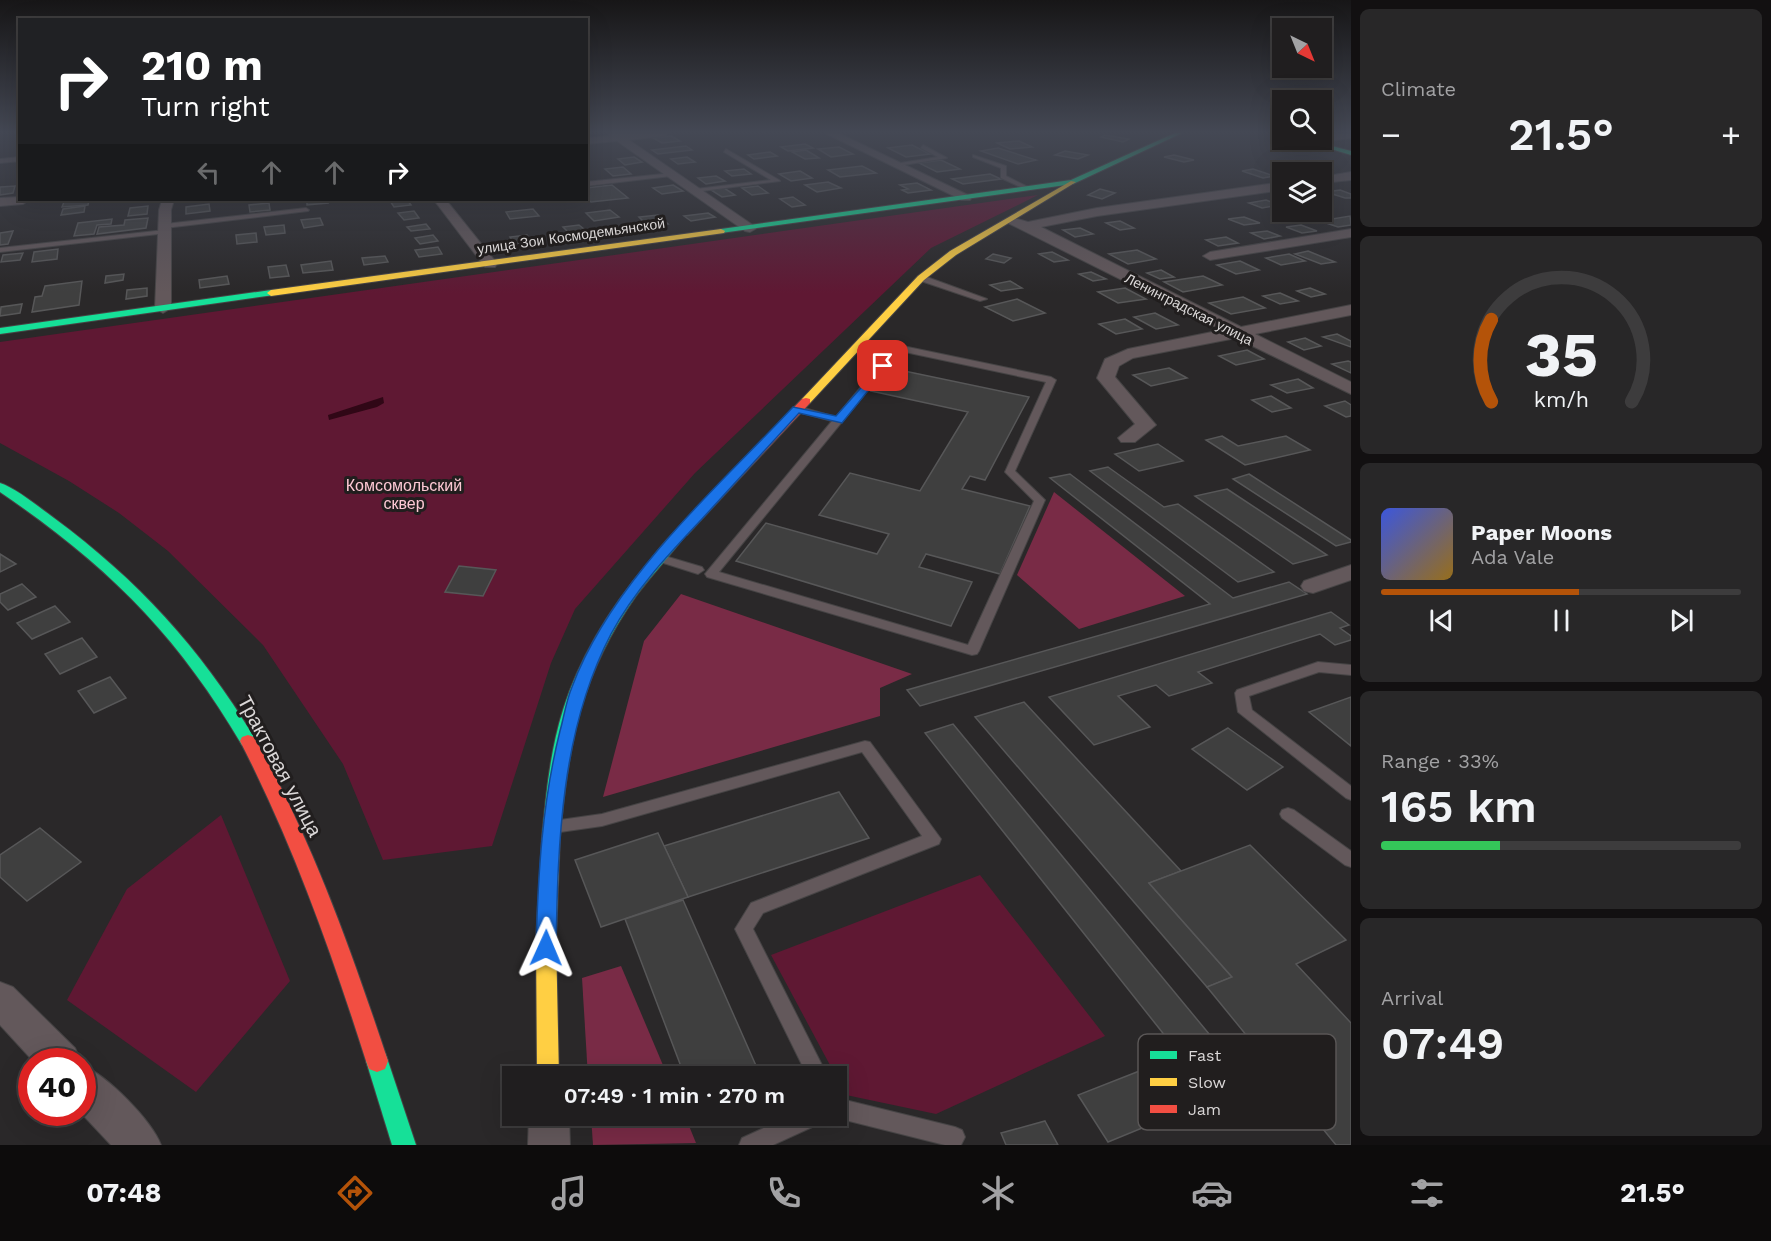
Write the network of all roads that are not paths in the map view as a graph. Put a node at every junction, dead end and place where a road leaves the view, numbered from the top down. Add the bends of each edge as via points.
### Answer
1 (689, 186) edge
2 (733, 186) edge
3 (944, 186) edge
4 (1024, 186) edge
5 (1045, 186) edge
6 (1066, 186) edge
7 (1272, 187) edge
8 (1029, 189) junction
9 (696, 191) junction
10 (966, 197) junction
11 (18, 200) edge
12 (168, 201) edge
13 (441, 201) edge
14 (0, 202) edge
15 (306, 210) dead end
16 (1011, 221) junction
17 (1028, 226) junction
18 (750, 228) junction
19 (165, 229) junction
20 (1351, 233) edge
21 (0, 250) edge
22 (1210, 256) dead end
23 (490, 264) junction
24 (921, 278) junction
25 (982, 299) dead end
26 (164, 308) junction
27 (1351, 310) edge
28 (0, 331) edge
29 (1237, 333) junction
30 (1351, 390) edge
31 (797, 409) junction
32 (838, 420) junction
33 (1128, 438) dead end
34 (0, 486) edge
35 (658, 558) junction
36 (698, 570) dead end
37 (1351, 572) edge
38 (1313, 586) dead end
39 (1351, 670) edge
40 (1351, 794) edge
41 (1288, 814) dead end
42 (552, 828) junction
43 (1351, 860) edge
44 (0, 999) edge
45 (47, 1048) edge
46 (548, 1066) edge
47 (812, 1066) edge
48 (96, 1098) edge
49 (847, 1110) edge
50 (549, 1126) edge
51 (792, 1126) edge
52 (955, 1137) dead end
53 (141, 1145) edge
54 (405, 1145) edge
55 (549, 1145) edge
56 (750, 1145) edge

1 - 9 street
2 - 9 lane
3 - 10 street
4 - 8 lane
5 - 8 main road, улица Зои Космодемьянской
6 - 16 main road
7 - 17 street via 1097,212
8 - 10 main road, улица Зои Космодемьянской
9 - 18 street
10 - 18 main road, улица Зои Космодемьянской
11 - 14 street
12 - 19 street
13 - 23 street
15 - 19 lane
16 - 17 street, Ленинградская улица
16 - 24 main road via 953,253
17 - 29 street, Ленинградская улица
18 - 23 main road, улица Зои Космодемьянской
19 - 21 lane
19 - 26 street
20 - 22 street
23 - 26 main road, улица Зои Космодемьянской
24 - 25 lane
24 - 31 main road
26 - 28 main road, улица Зои Космодемьянской
27 - 29 street
29 - 30 street, Ленинградская улица
29 - 33 street via 1128,354 1111,363 1106,378 1146,425
31 - 32 lane
31 - 35 main road
32 - 32 lane via 898,348 1051,380 1010,472 1040,500 972,651 711,574
34 - 54 main road, Трактовая улица via 82,543 140,594 169,626 233,714 302,847
35 - 36 lane
35 - 42 main road via 604,633 579,688 559,771
37 - 38 street
39 - 40 lane via 1318,667 1242,693 1245,712
41 - 43 lane
42 - 46 main road via 545,971
42 - 47 lane via 602,820 865,746 933,839 757,908 744,929
44 - 45 street
48 - 53 street
49 - 52 lane
50 - 55 street
51 - 56 lane

